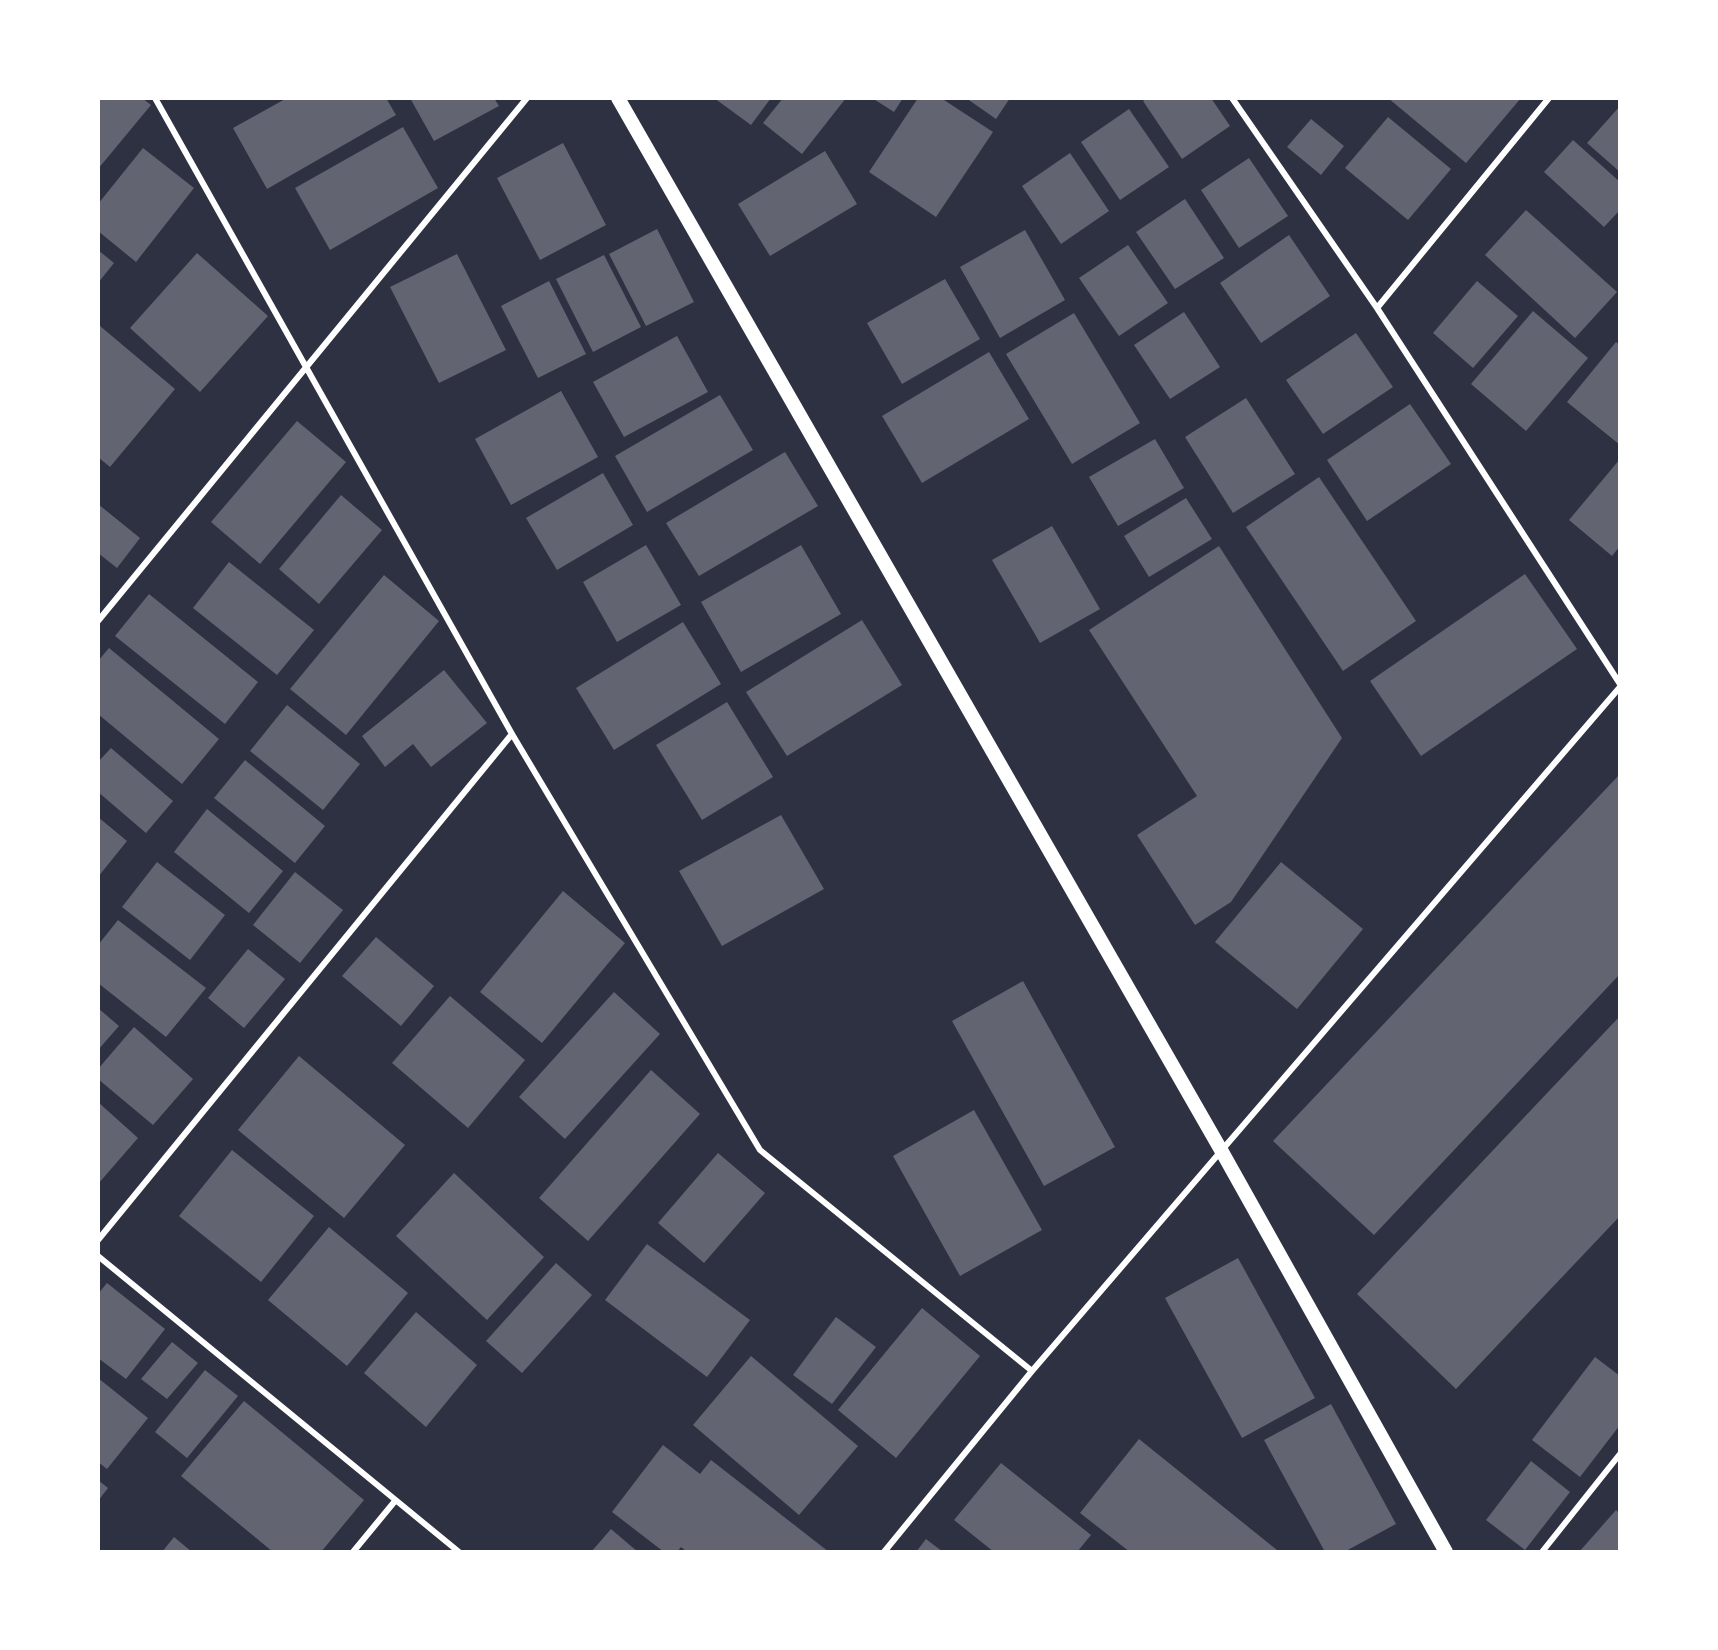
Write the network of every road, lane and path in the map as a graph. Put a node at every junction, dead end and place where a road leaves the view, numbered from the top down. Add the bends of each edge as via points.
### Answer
1 (155, 98) edge
2 (527, 98) edge
3 (618, 98) edge
4 (1232, 98) edge
5 (1549, 98) edge
6 (1377, 308) junction
7 (307, 366) junction
8 (98, 621) edge
9 (1620, 686) edge
10 (512, 734) junction
11 (1221, 1150) junction
12 (98, 1240) edge
13 (98, 1256) edge
14 (1032, 1371) junction
15 (1620, 1454) edge
16 (395, 1501) junction
17 (353, 1552) edge
18 (459, 1552) edge
19 (884, 1552) edge
20 (1446, 1552) edge
21 (1542, 1552) edge

1 - 7 lane
2 - 7 lane
3 - 11 street
4 - 6 lane
5 - 6 lane
6 - 9 lane
7 - 8 lane
7 - 10 lane
9 - 11 lane
10 - 12 lane
10 - 14 lane via 760,1150
11 - 14 lane
11 - 20 street
13 - 16 lane
14 - 19 lane
15 - 21 lane
16 - 17 lane
16 - 18 lane

